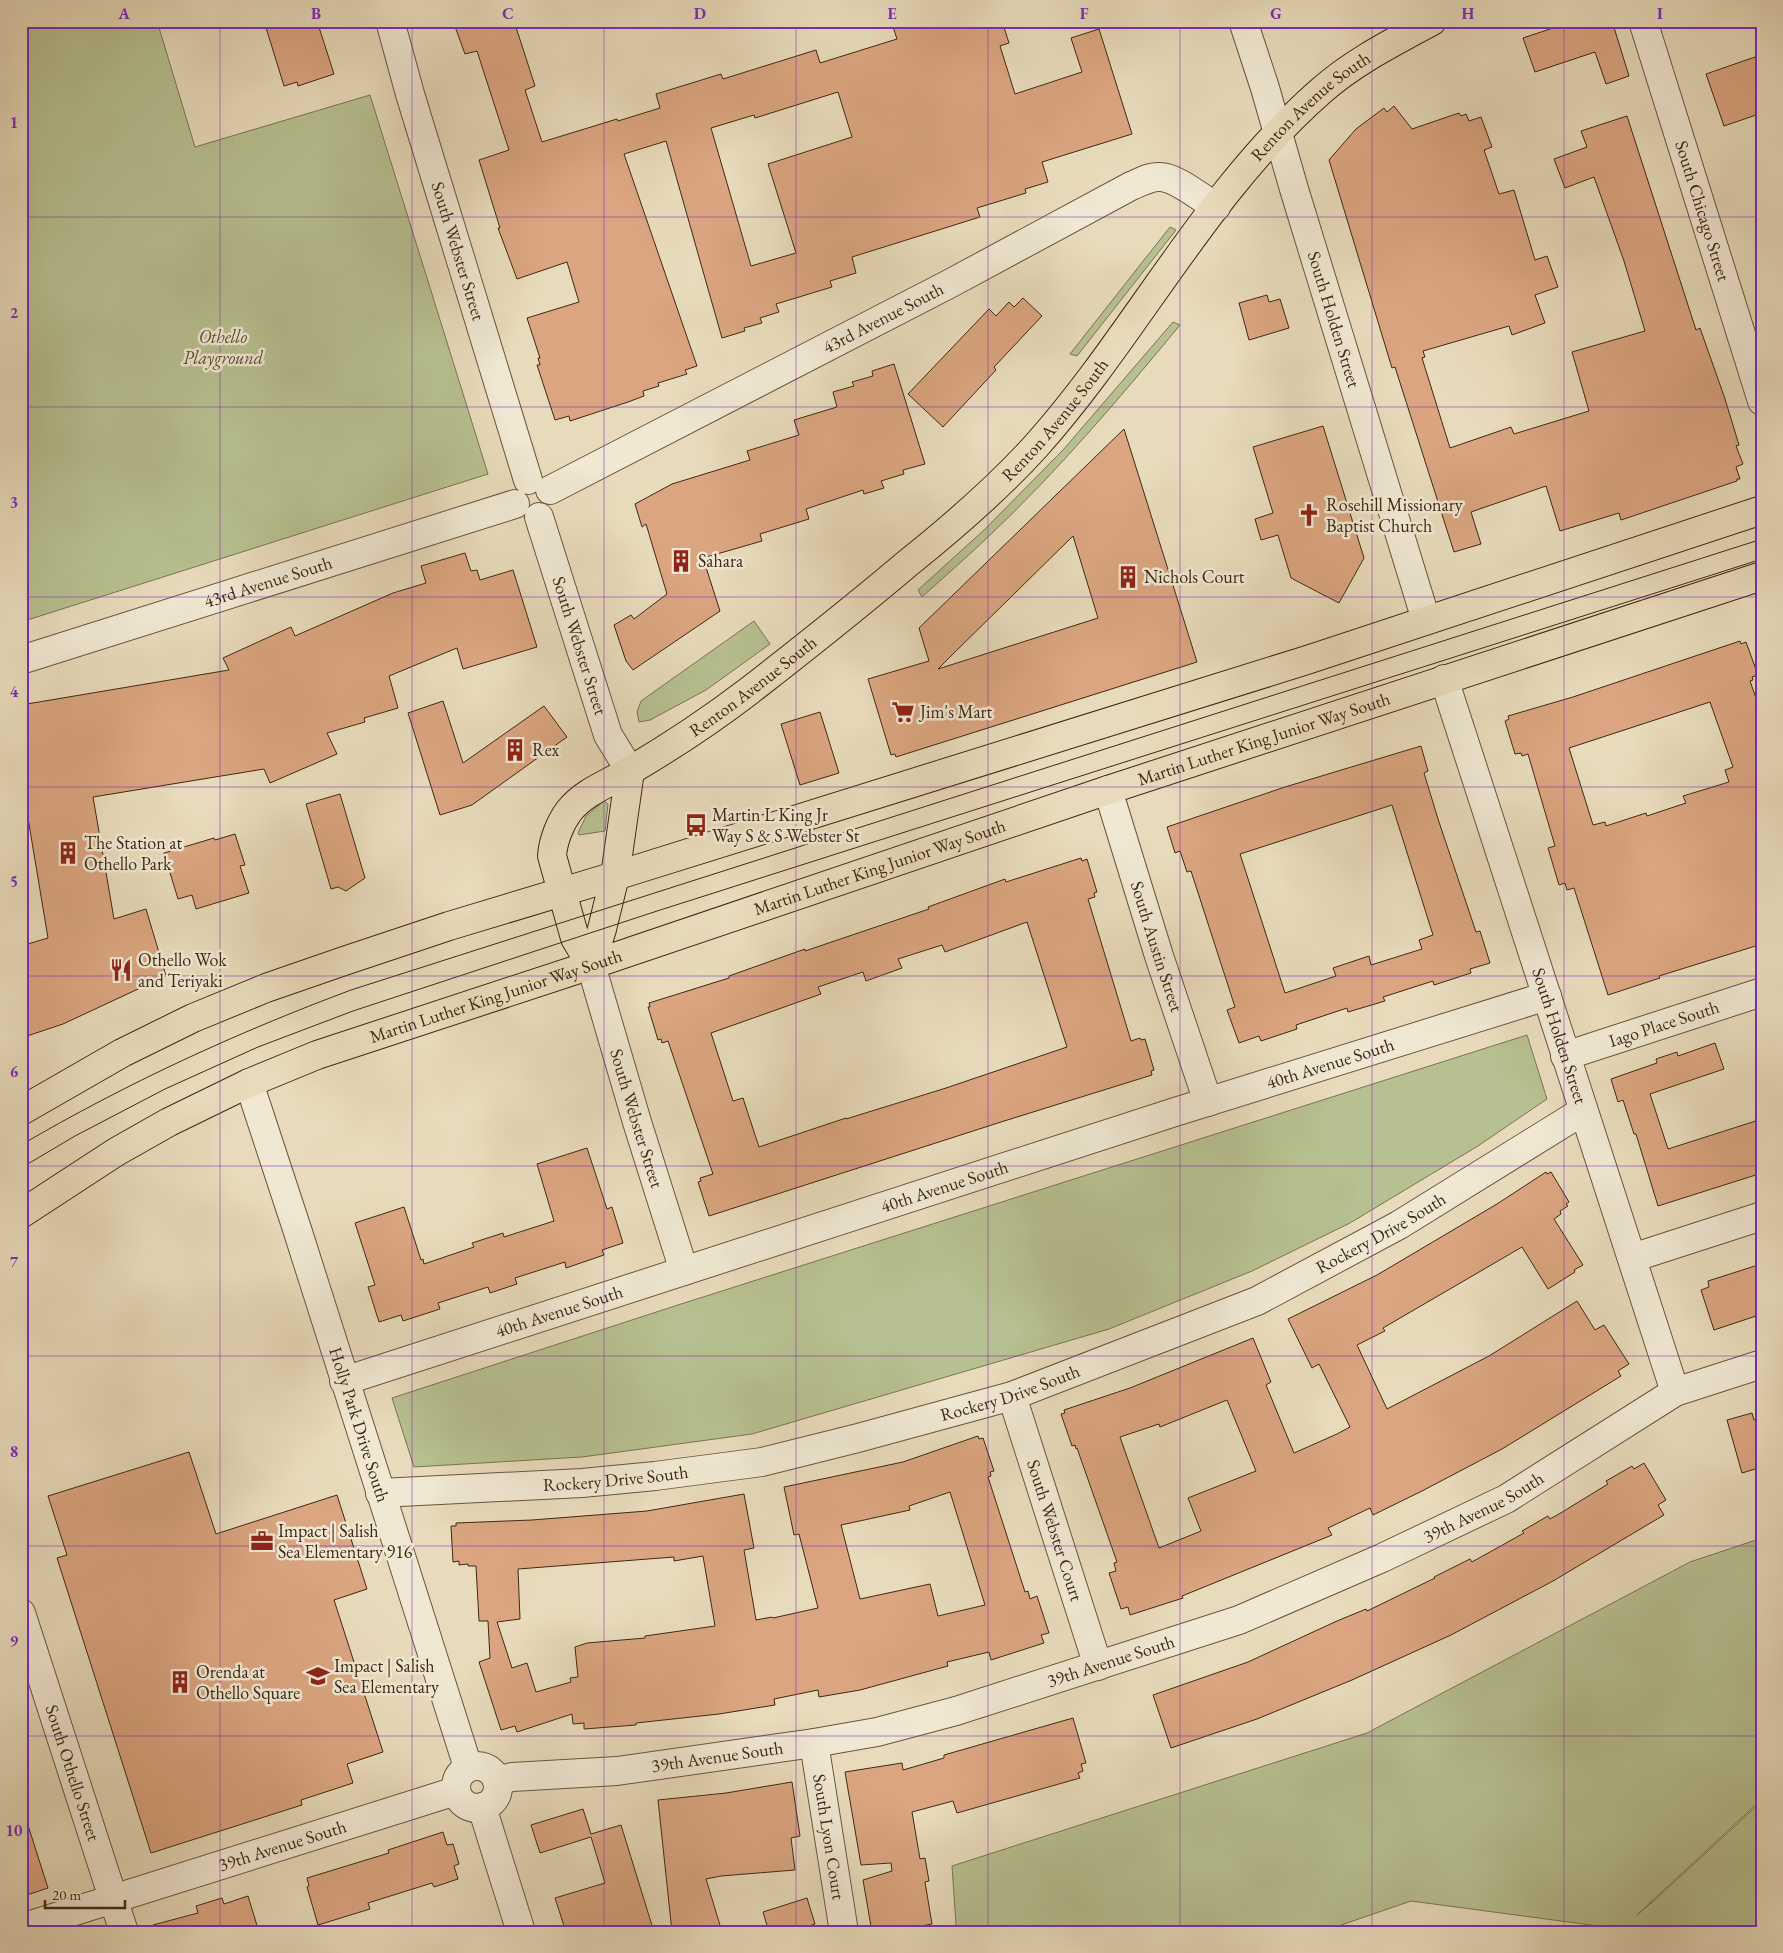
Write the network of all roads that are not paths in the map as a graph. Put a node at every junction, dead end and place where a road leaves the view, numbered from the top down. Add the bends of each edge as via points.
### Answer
1 (390, 21) edge
2 (1242, 21) edge
3 (1432, 21) edge
4 (1643, 21) edge
5 (1278, 133) junction
6 (1216, 207) junction
7 (1762, 401) edge
8 (539, 485) junction
9 (516, 504) junction
10 (1762, 510) edge
11 (539, 517) junction
12 (1762, 576) edge
13 (1426, 620) junction
14 (21, 660) edge
15 (1444, 679) junction
16 (630, 771) junction
17 (1108, 790) junction
18 (615, 876) junction
19 (561, 892) junction
20 (591, 964) junction
21 (1762, 992) edge
22 (1547, 996) junction
23 (1565, 1056) junction
24 (249, 1083) junction
25 (1208, 1102) junction
26 (21, 1111) edge
27 (1583, 1111) junction
28 (21, 1214) edge
29 (1762, 1216) edge
30 (1632, 1258) junction
31 (684, 1271) junction
32 (1762, 1364) edge
33 (344, 1381) junction
34 (1674, 1392) junction
35 (1012, 1396) junction
36 (380, 1493) junction
37 (21, 1613) edge
38 (1098, 1666) junction
39 (814, 1743) junction
40 (468, 1767) junction
41 (497, 1781) junction
42 (456, 1791) junction
43 (482, 1807) junction
44 (113, 1898) junction
45 (21, 1928) edge
46 (124, 1932) edge
47 (521, 1932) edge
48 (844, 1932) edge

1 - 8 street, South Webster Street via 475,301
2 - 5 street, South Holden Street
3 - 5 main road, Renton Avenue South via 1360,61 1323,89
4 - 7 street, South Chicago Street
5 - 6 main road, Renton Avenue South
5 - 13 street, South Holden Street
6 - 8 street, 43rd Avenue South via 1171,178 1149,178 943,287
6 - 16 main road, Renton Avenue South via 1083,390 1034,448 967,514 853,610 711,720
8 - 9 street via 521,484
8 - 11 street via 552,500 546,513
9 - 11 street via 525,515
9 - 14 street, 43rd Avenue South
10 - 13 main road
11 - 16 street, South Webster Street via 608,735
12 - 15 main road, Martin Luther King Junior Way South
13 - 18 main road
15 - 17 main road, Martin Luther King Junior Way South
15 - 22 street, South Holden Street
16 - 18 main road
16 - 19 main road, Renton Avenue South via 589,793 570,811 560,828 552,856
17 - 20 main road, Martin Luther King Junior Way South
17 - 25 street, South Austin Street
18 - 19 main road
18 - 20 main road
19 - 20 main road, Renton Avenue South via 575,938
19 - 26 main road via 400,942 230,1003 122,1053
20 - 24 main road, Martin Luther King Junior Way South via 350,1043
20 - 31 street, South Webster Street
21 - 23 street, Iago Place South
22 - 23 street, South Holden Street
22 - 25 street, 40th Avenue South
23 - 27 street, South Holden Street
24 - 28 main road, Martin Luther King Junior Way South via 122,1148
24 - 33 street, Holly Park Drive South
25 - 31 street, 40th Avenue South
27 - 30 street, South Holden Street
27 - 35 street, Rockery Drive South via 1399,1225 1256,1301
29 - 30 street
30 - 34 street, South Holden Street
31 - 33 street, 40th Avenue South
32 - 34 street
33 - 36 street, Holly Park Drive South
34 - 38 street, 39th Avenue South via 1498,1504 1239,1620
35 - 36 street, Rockery Drive South via 762,1462 582,1483
35 - 38 street, South Webster Court
36 - 40 street, Holly Park Drive South
37 - 44 street, South Othello Street
38 - 39 street, 39th Avenue South via 956,1711 877,1732
39 - 41 street, 39th Avenue South via 616,1771 512,1777
39 - 48 street, South Lyon Court
40 - 41 street via 486,1768
40 - 42 street via 456,1780
41 - 43 street via 495,1797
42 - 43 street via 460,1801 466,1805
42 - 44 street, 39th Avenue South
43 - 47 street
44 - 45 street, 39th Avenue South
44 - 46 street, South Othello Street

